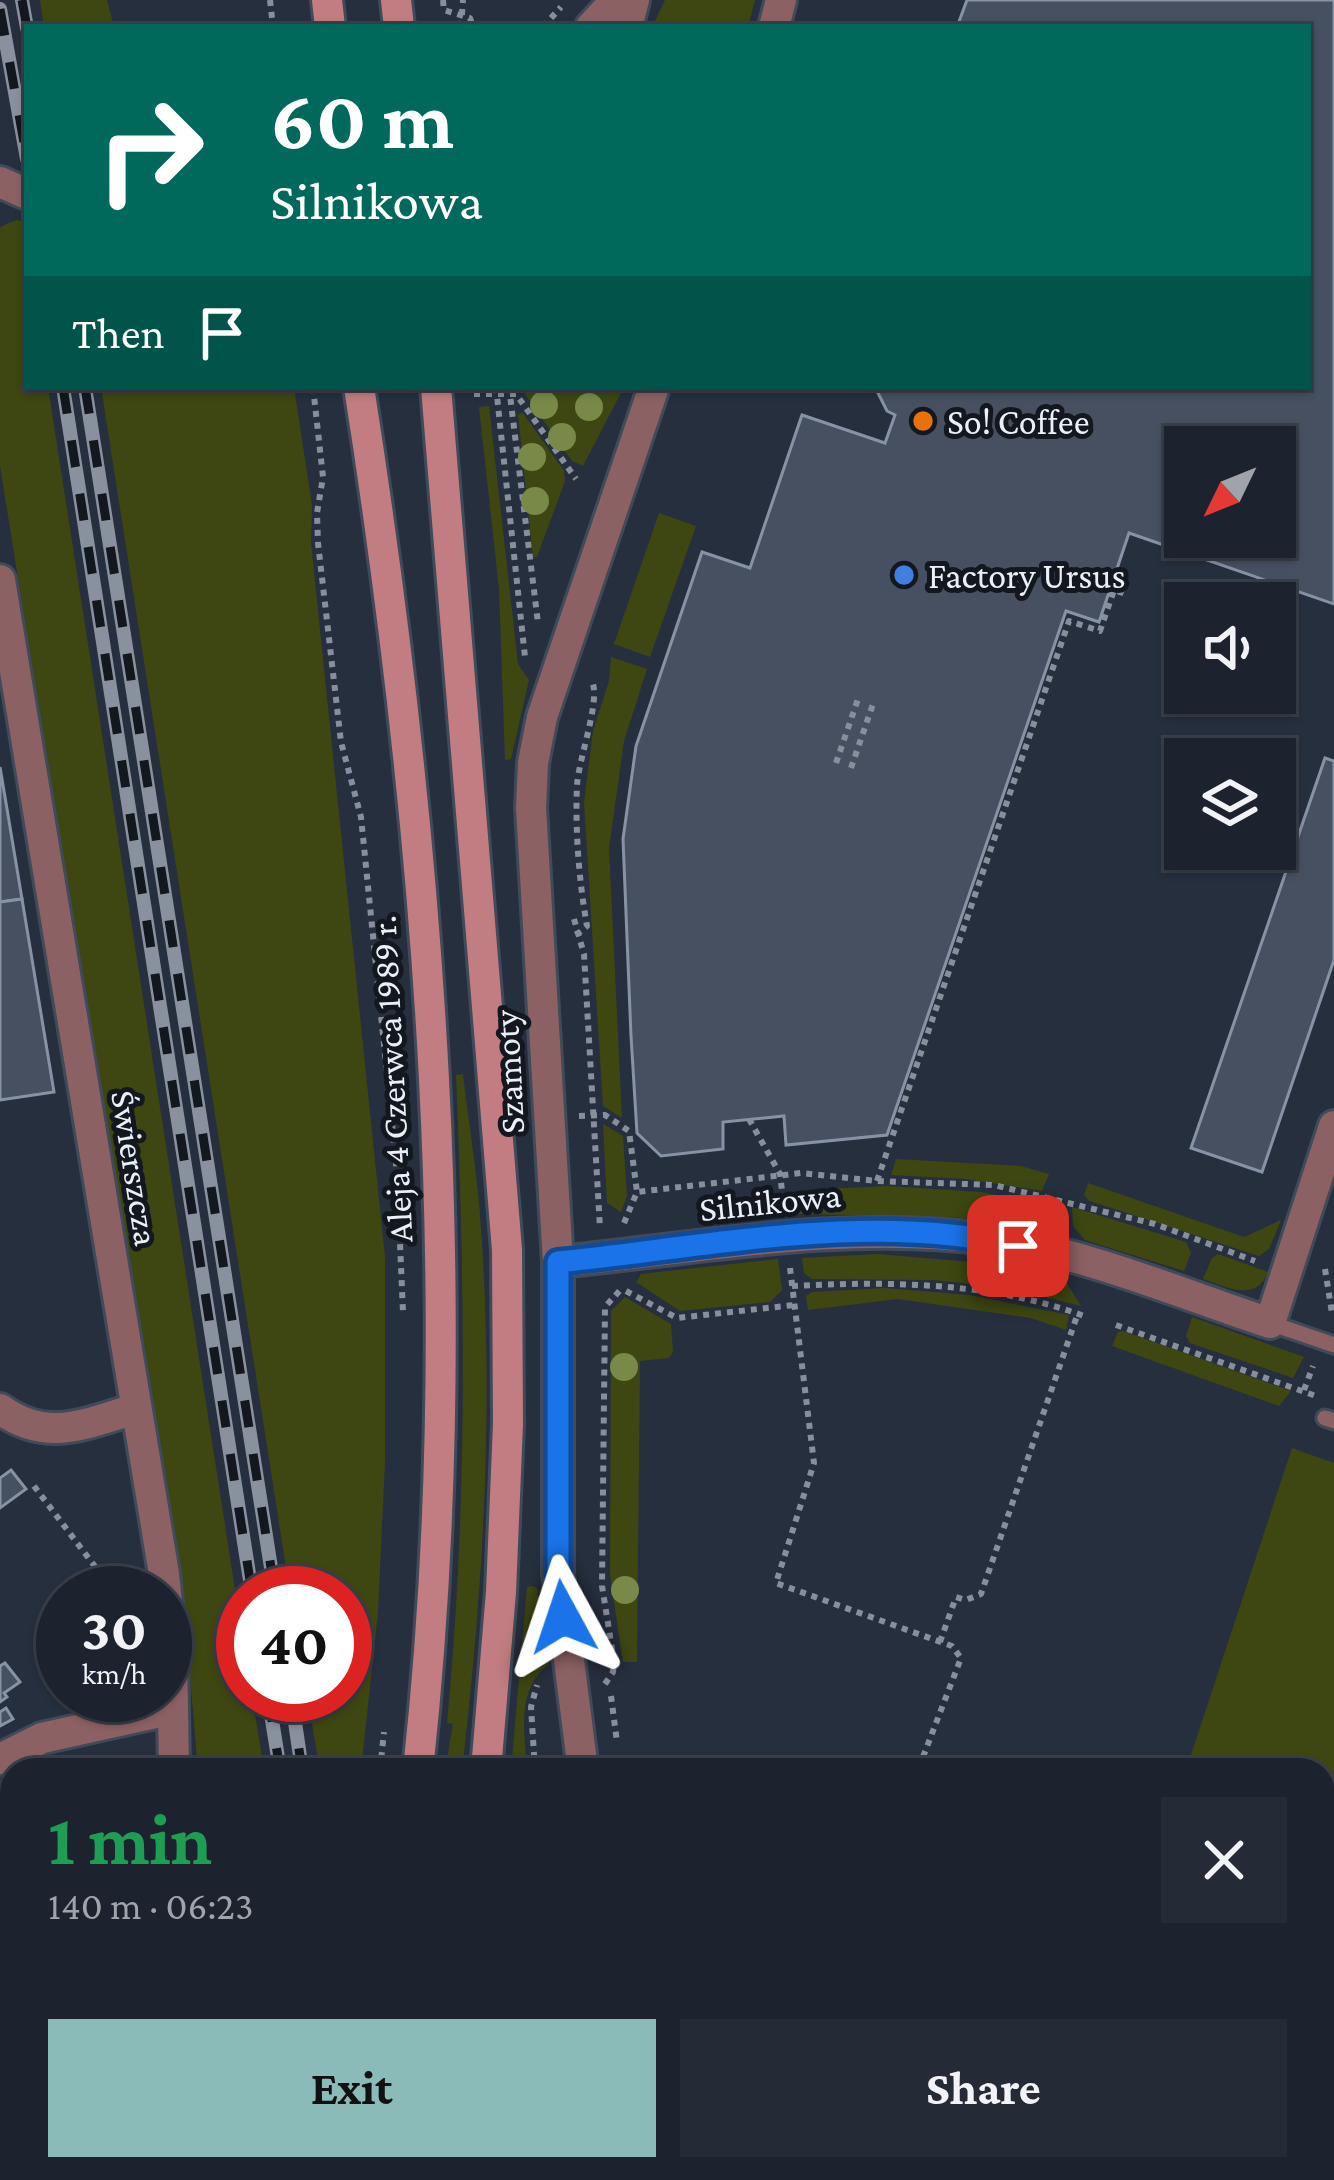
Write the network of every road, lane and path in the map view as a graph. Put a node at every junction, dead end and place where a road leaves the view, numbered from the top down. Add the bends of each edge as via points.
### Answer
1 (443, 0) edge
2 (463, 0) edge
3 (568, 0) edge
4 (616, 0) edge
5 (461, 15) junction
6 (461, 24) edge
7 (472, 24) edge
8 (546, 24) edge
9 (594, 24) edge
10 (313, 390) edge
11 (359, 390) edge
12 (436, 390) edge
13 (496, 390) edge
14 (509, 390) edge
15 (653, 390) edge
16 (474, 394) dead end
17 (576, 478) dead end
18 (0, 580) edge
19 (1129, 595) dead end
20 (538, 627) dead end
21 (530, 668) dead end
22 (583, 690) dead end
23 (858, 699) dead end
24 (873, 704) dead end
25 (836, 763) dead end
26 (851, 768) dead end
27 (571, 906) dead end
28 (578, 934) junction
29 (565, 945) dead end
30 (579, 1116) dead end
31 (596, 1116) junction
32 (749, 1119) dead end
33 (1334, 1126) edge
34 (877, 1181) dead end
35 (637, 1192) dead end
36 (586, 1210) dead end
37 (600, 1214) junction
38 (784, 1215) dead end
39 (621, 1235) dead end
40 (600, 1236) dead end
41 (1315, 1259) dead end
42 (789, 1260) dead end
43 (558, 1262) junction
44 (625, 1276) dead end
45 (792, 1286) junction
46 (622, 1289) junction
47 (794, 1305) junction
48 (403, 1312) dead end
49 (1332, 1312) edge
50 (1270, 1323) junction
51 (1116, 1325) dead end
52 (1334, 1345) edge
53 (1315, 1360) dead end
54 (0, 1409) edge
55 (136, 1409) junction
56 (34, 1486) dead end
57 (95, 1566) edge
58 (163, 1566) edge
59 (940, 1642) junction
60 (543, 1675) dead end
61 (597, 1688) dead end
62 (114, 1722) edge
63 (173, 1722) edge
64 (384, 1729) dead end
65 (2, 1758) edge
66 (174, 1758) edge
67 (381, 1758) edge
68 (419, 1758) edge
69 (487, 1758) edge
70 (534, 1758) edge
71 (581, 1758) edge
72 (923, 1758) edge

1 - 5 path via 444,10
2 - 5 path
3 - 8 path
4 - 9 street
5 - 6 path
5 - 7 path
10 - 48 path via 323,477 318,543 340,742 362,818
11 - 68 main road, Aleja 4 Czerwca 1989 r. via 393,610 439,1194 436,1543
12 - 69 main road via 507,1250 507,1448
13 - 14 path
13 - 16 path
13 - 21 path
14 - 17 path
14 - 20 path
15 - 43 street, Szamoty via 533,763
18 - 55 street, Świerszcza
19 - 34 path via 1114,590 1100,631 1069,621
22 - 28 path via 593,684 597,696 577,786 587,926
23 - 25 path
24 - 26 path
27 - 28 path
28 - 29 path
28 - 31 path
30 - 31 path
31 - 35 path via 629,1131
31 - 37 path
32 - 38 path via 780,1174
33 - 50 street
36 - 37 path
37 - 39 path via 624,1224
37 - 40 path
41 - 49 path via 1324,1262
42 - 45 path
43 - 50 street, Silnikowa via 829,1233 992,1240
43 - 71 street, Szamoty via 558,1574
44 - 46 path
45 - 47 path
45 - 59 path via 931,1286 1081,1314 981,1594 956,1597
46 - 47 path via 677,1318
46 - 61 path via 605,1307 602,1586 614,1667
47 - 59 path via 814,1463 776,1583
50 - 52 lane, Silnikowa
51 - 53 path via 1304,1390
54 - 55 street via 30,1428 60,1429
55 - 58 street, Świerszcza
56 - 57 path
59 - 72 path via 961,1658
60 - 70 path via 531,1707
62 - 65 street via 42,1738
63 - 66 street, Świerszcza
64 - 67 path

